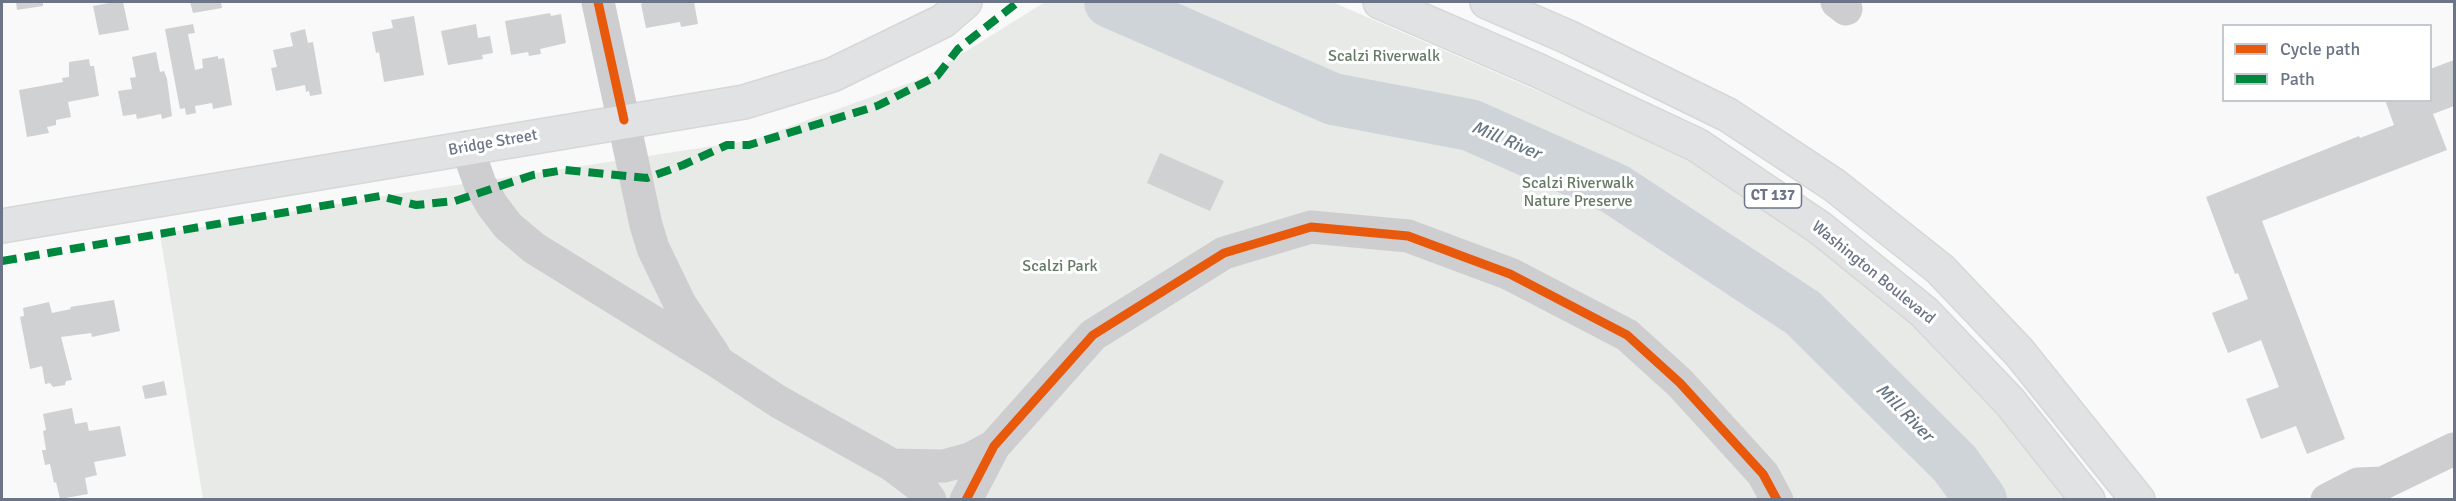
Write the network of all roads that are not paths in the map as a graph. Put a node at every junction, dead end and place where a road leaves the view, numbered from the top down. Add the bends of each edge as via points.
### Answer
1 (598, 2) edge
2 (1380, 2) edge
3 (1487, 2) edge
4 (954, 11) edge
5 (624, 120) junction
6 (467, 147) junction
7 (2, 226) edge
8 (718, 362) junction
9 (994, 446) junction
10 (2454, 449) edge
11 (892, 465) junction
12 (930, 500) edge
13 (966, 500) edge
14 (1777, 500) edge
15 (2088, 500) edge
16 (2138, 500) edge
17 (2327, 500) edge

1 - 5 street
2 - 15 main road, Washington Boulevard / CT 137 via 1697,145 1820,228 1924,312 2010,402
3 - 16 main road, CT 137 via 1728,115 1834,185 1940,269 2019,352
4 - 5 main road, Bridge Street via 832,75 744,102
5 - 6 main road, Bridge Street
5 - 8 street via 653,248 680,304
6 - 7 main road, Bridge Street
6 - 8 street via 486,195 498,215 519,236 576,276
8 - 11 street via 779,402
9 - 11 street via 970,459 944,466
9 - 13 street
9 - 14 street via 1093,335 1224,253 1311,227 1408,236 1510,274 1627,335 1680,383 1763,474
10 - 17 street via 2383,483 2358,484
11 - 12 street via 920,486

